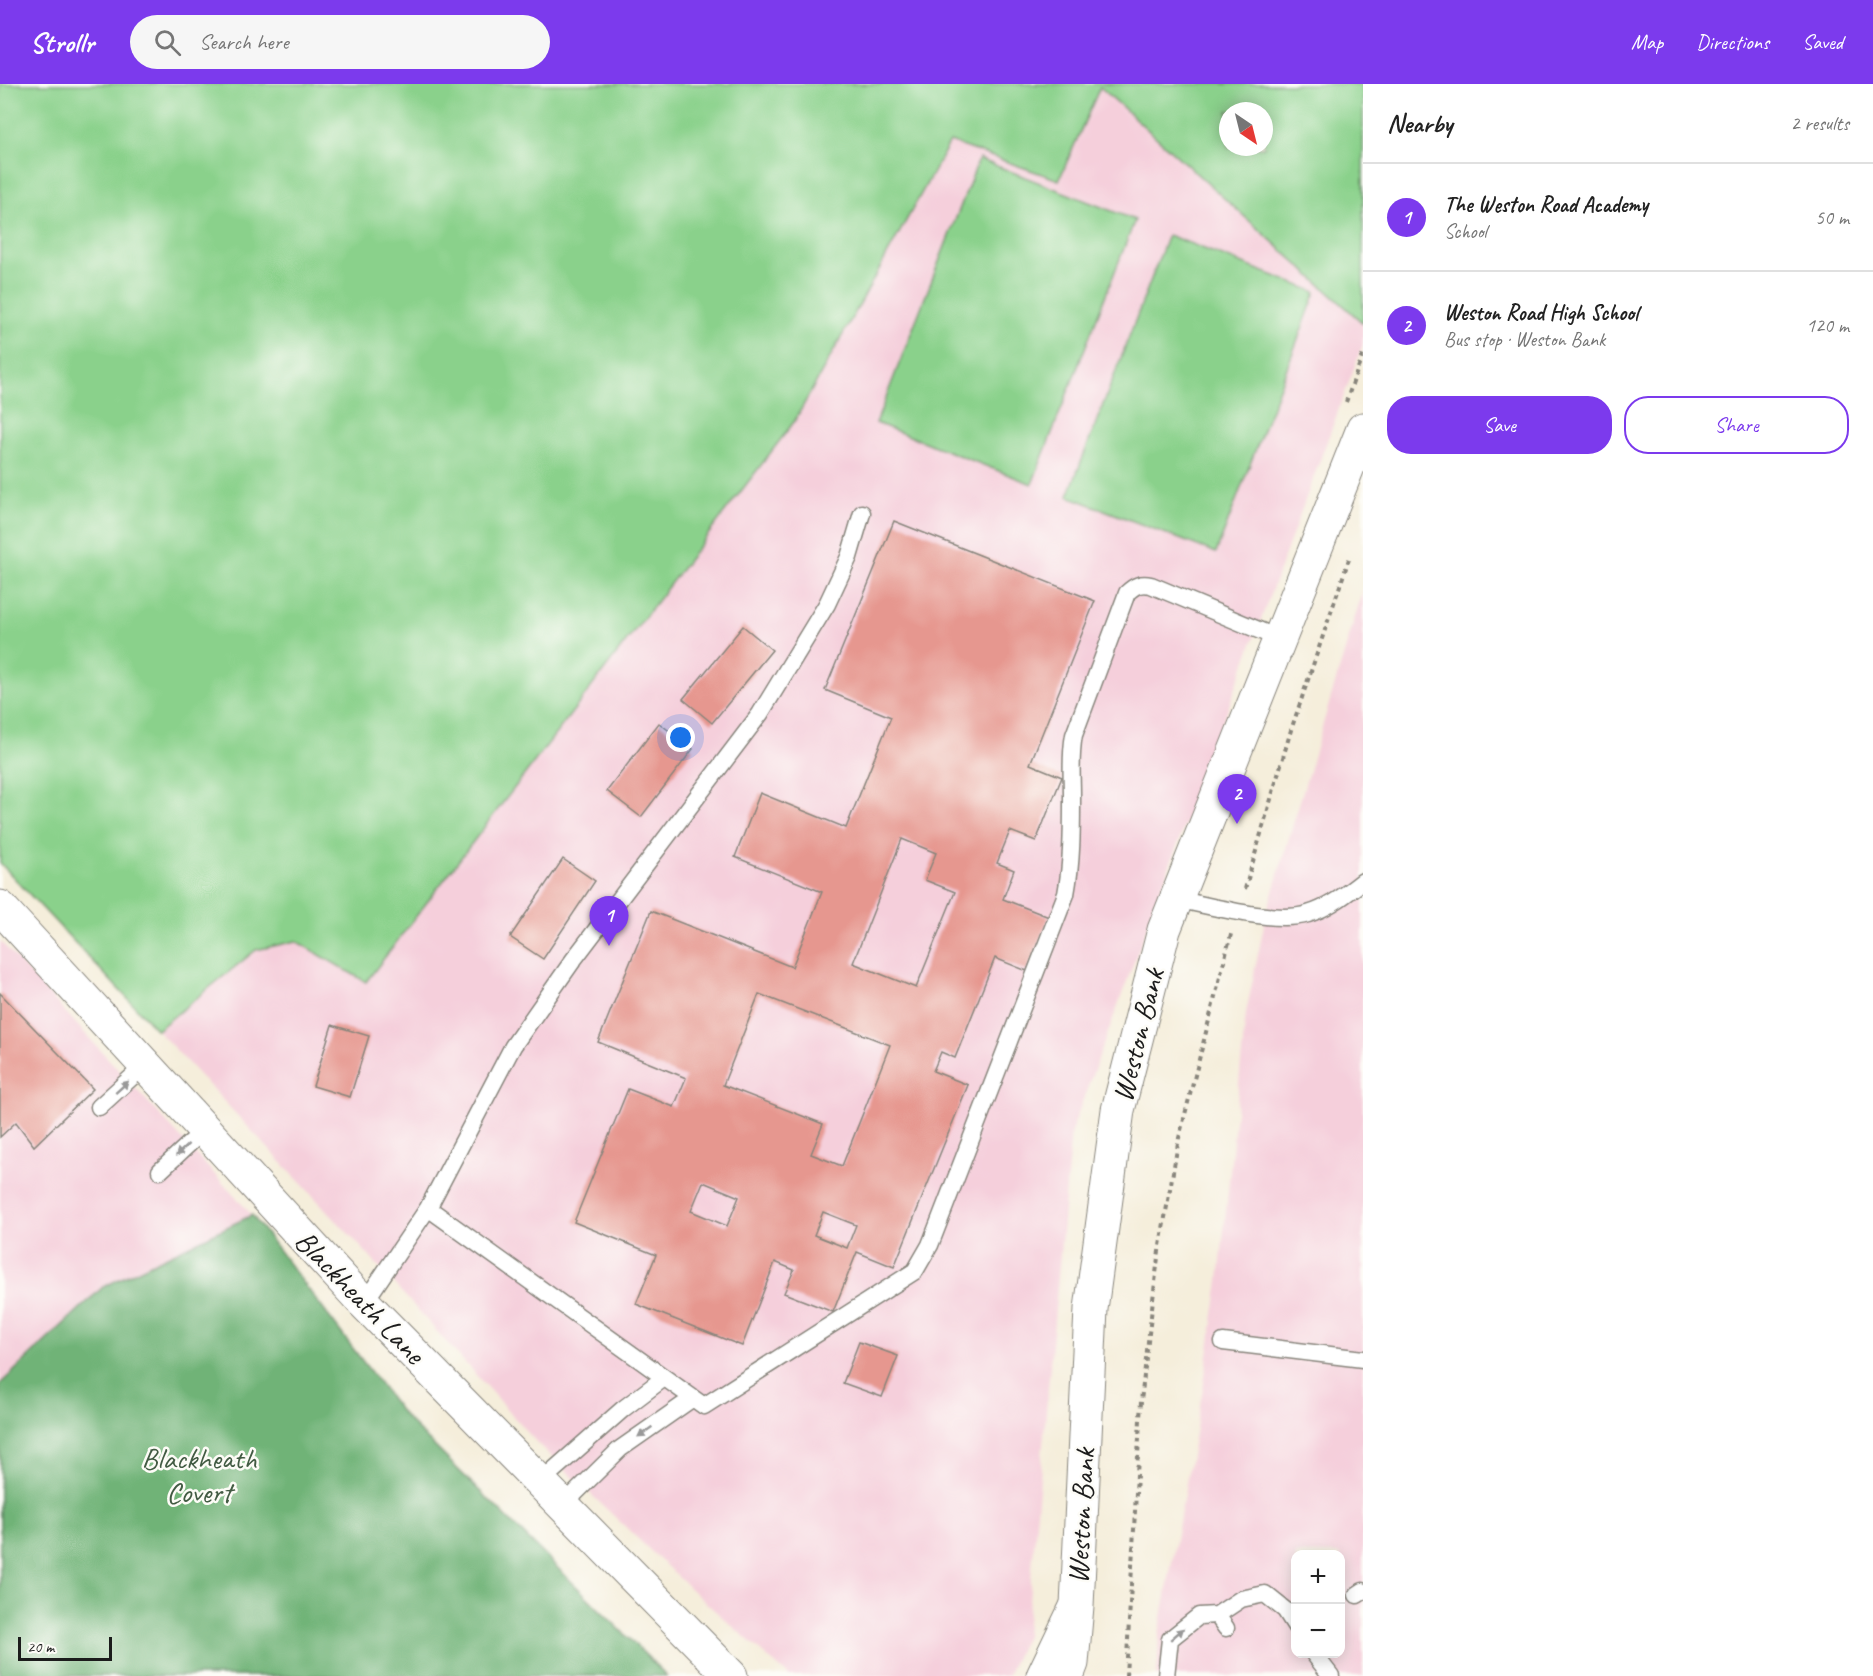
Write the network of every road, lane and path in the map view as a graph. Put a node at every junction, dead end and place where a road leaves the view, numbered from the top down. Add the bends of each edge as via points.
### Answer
1 (1363, 429) edge
2 (862, 513) dead end
3 (1352, 551) dead end
4 (1280, 639) junction
5 (1247, 881) dead end
6 (1363, 881) edge
7 (1176, 899) junction
8 (0, 907) edge
9 (1227, 947) dead end
10 (144, 1066) junction
11 (99, 1107) dead end
12 (204, 1130) junction
13 (160, 1170) dead end
14 (428, 1208) junction
15 (364, 1303) junction
16 (1223, 1342) dead end
17 (1363, 1359) edge
18 (664, 1378) junction
19 (693, 1398) junction
20 (540, 1482) junction
21 (563, 1505) junction
22 (1291, 1619) edge
23 (1318, 1658) edge
24 (1065, 1673) edge
25 (731, 1676) edge
26 (1126, 1676) edge
27 (1166, 1676) edge
28 (1331, 1676) edge

1 - 4 main road, Weston Bank
2 - 14 lane via 849,557 827,604 760,714 513,1046
3 - 5 path via 1290,730
4 - 7 main road, Weston Bank
4 - 19 lane via 1151,585 1133,587 1128,593 1074,735 1066,894 930,1245 915,1271 704,1406
6 - 7 lane via 1331,904 1307,915 1287,918
7 - 24 main road, Weston Bank via 1164,930 1118,1110 1091,1309 1077,1606
8 - 10 main road, Blackheath Lane
9 - 26 path via 1179,1138 1158,1257 1141,1401
11 -> 10 lane
10 - 12 main road, Blackheath Lane
12 -> 13 lane
12 - 15 main road, Blackheath Lane
14 - 15 lane
14 - 18 lane
15 - 20 main road, Blackheath Lane
16 - 17 lane
18 - 19 lane
18 - 20 lane
19 -> 21 lane via 621,1449
20 - 21 main road, Blackheath Lane
21 - 25 main road, Blackheath Lane
27 -> 22 lane via 1170,1639 1198,1616 1222,1621 1240,1599 1265,1594
23 - 28 lane

